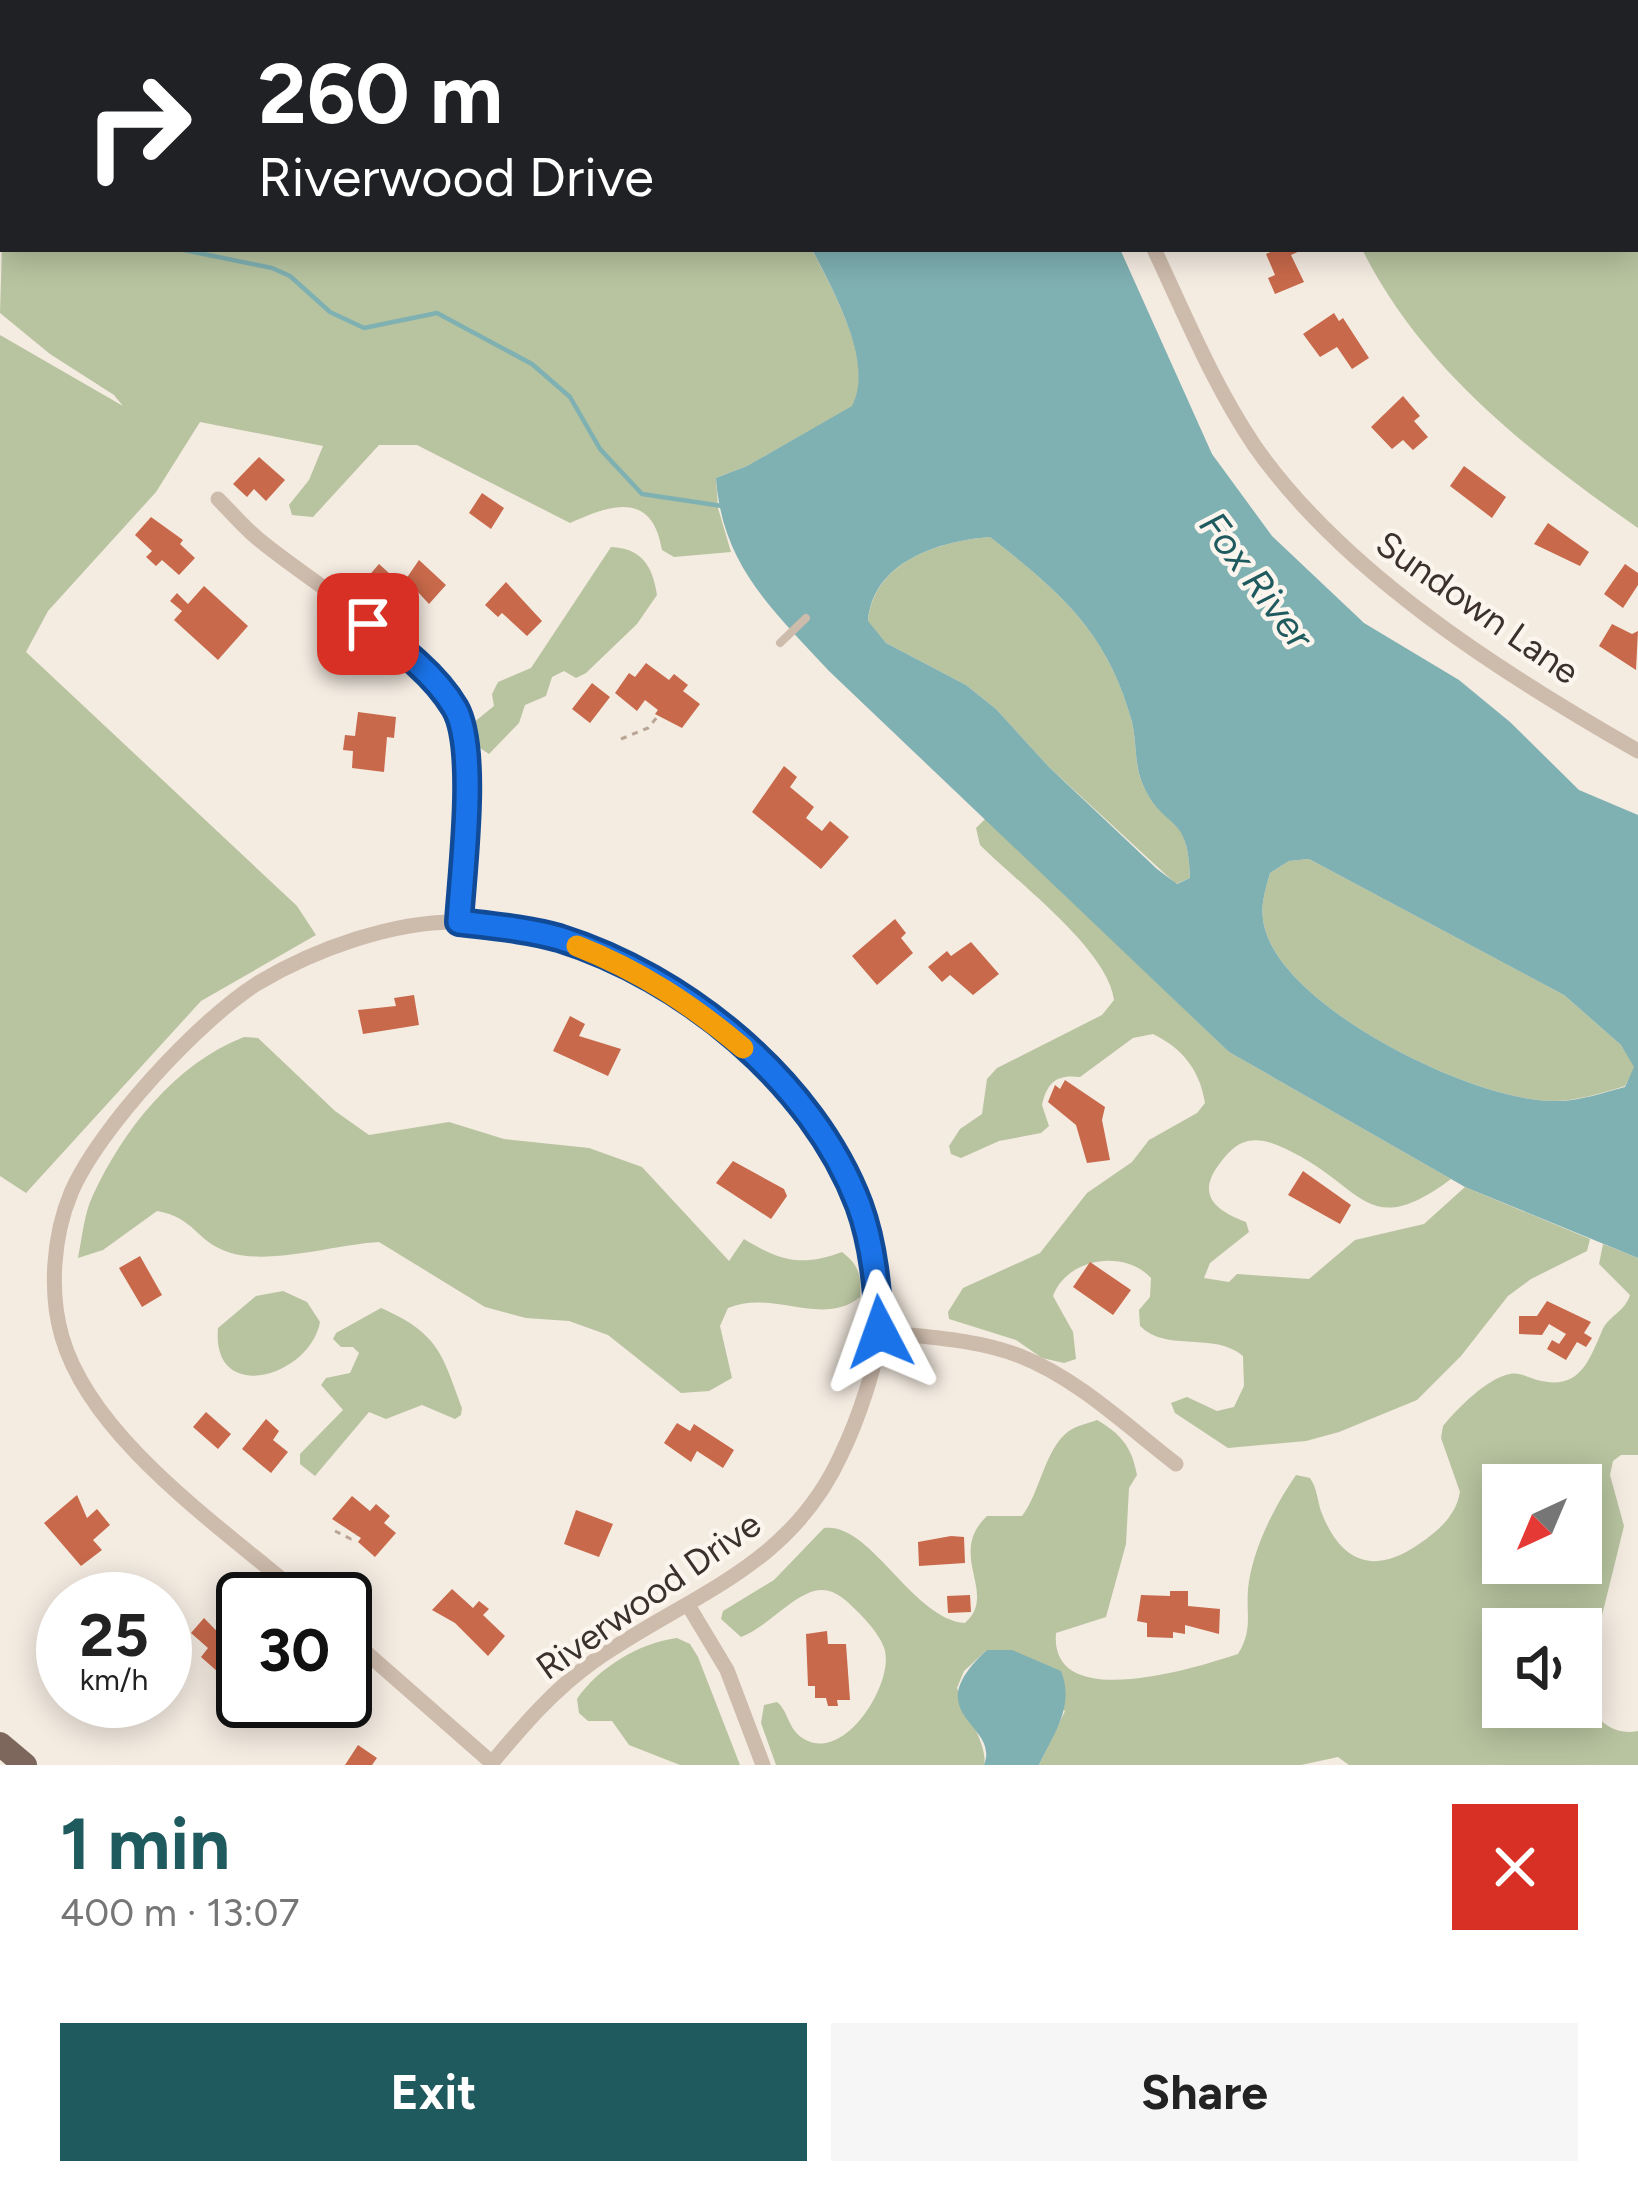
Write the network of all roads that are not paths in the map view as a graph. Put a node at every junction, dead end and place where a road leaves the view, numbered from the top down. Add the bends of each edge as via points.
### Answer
1 (1155, 252) edge
2 (218, 499) dead end
3 (806, 618) dead end
4 (780, 643) dead end
5 (1638, 751) edge
6 (459, 922) junction
7 (880, 1332) junction
8 (1176, 1464) dead end
9 (274, 1572) edge
10 (688, 1606) junction
11 (372, 1658) edge
12 (0, 1744) edge
13 (491, 1764) edge
14 (26, 1765) edge
15 (763, 1765) edge

1 - 5 street, Sundown Lane via 1253,443 1352,557
2 - 6 street via 397,645 458,712 467,760
3 - 4 lane
6 - 7 street, Riverwood Drive via 558,938 632,968 772,1075 827,1139 859,1206 876,1271
6 - 9 street, Riverwood Drive via 326,950 255,985 193,1037 118,1119 71,1193 53,1267 62,1335 86,1396 124,1442
7 - 8 street via 1023,1357
7 - 10 street, Riverwood Drive via 841,1456 807,1510 766,1556
10 - 13 street, Riverwood Drive via 577,1675
10 - 15 street via 727,1670
11 - 13 street, Riverwood Drive
12 - 14 main road

